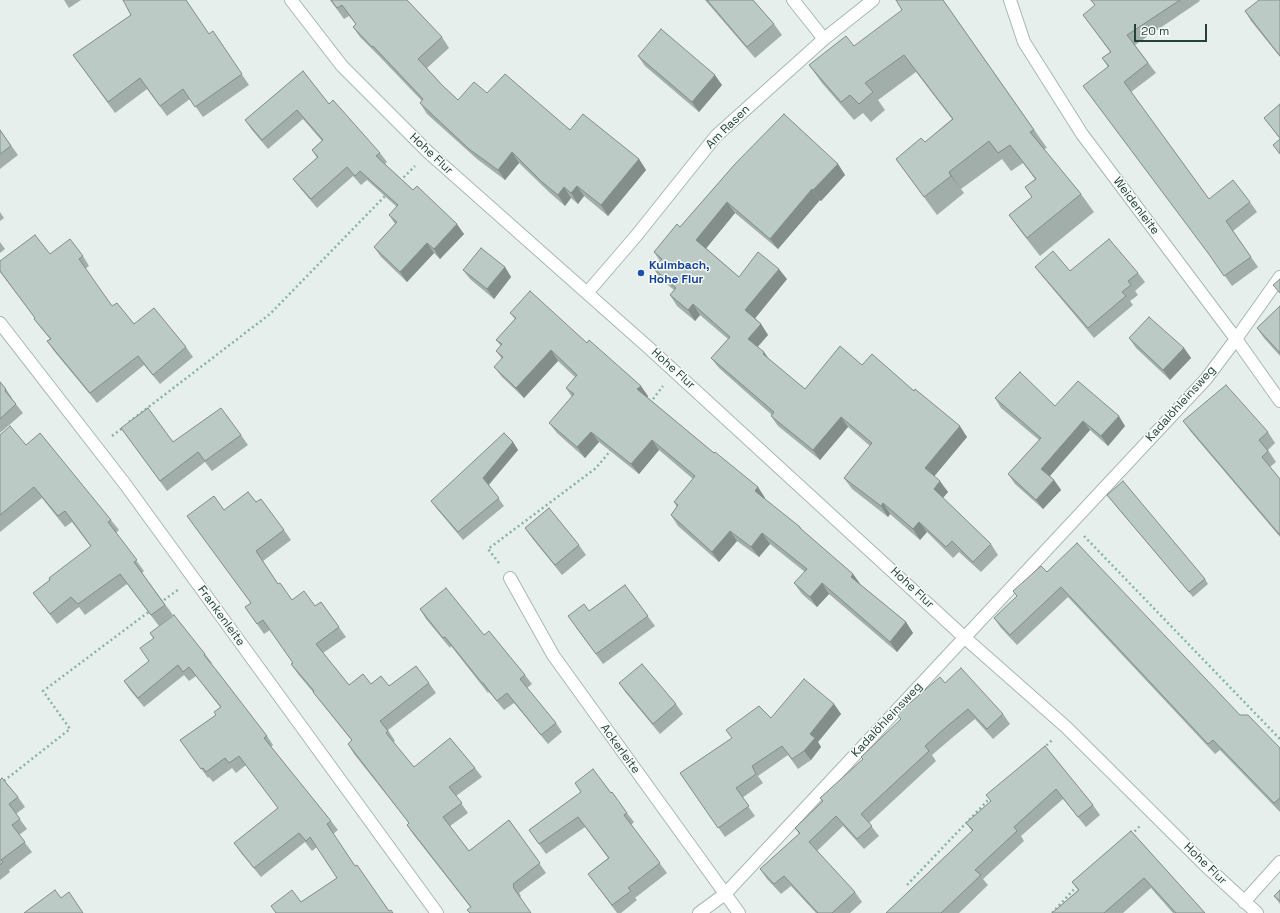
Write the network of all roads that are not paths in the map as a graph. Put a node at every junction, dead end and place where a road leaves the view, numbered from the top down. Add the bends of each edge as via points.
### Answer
1 (291, 0) edge
2 (793, 0) edge
3 (873, 0) edge
4 (1010, 0) edge
5 (824, 39) junction
6 (1280, 277) edge
7 (587, 292) junction
8 (0, 323) edge
9 (1236, 339) junction
10 (1280, 401) edge
11 (510, 578) road end
12 (964, 637) junction
13 (1280, 862) edge
14 (725, 894) junction
15 (1244, 902) junction
16 (437, 913) edge
17 (699, 913) edge
18 (739, 913) edge
19 (1257, 913) edge

1 - 7 street, Hohe Flur via 342,66 428,152
2 - 5 street
3 - 5 street, Am Rasen
4 - 9 street, Weidenleite via 1024,42 1082,134
5 - 7 street, Am Rasen via 716,136 636,236
6 - 9 street, Kadalöhleinsweg
7 - 12 street, Hohe Flur
8 - 16 street, Frankenleite via 125,484
9 - 10 street, Weidenleite
9 - 12 street, Kadalöhleinsweg via 1206,378
11 - 14 street, Ackerleite via 553,654
12 - 14 street, Kadalöhleinsweg
12 - 15 street, Hohe Flur via 1066,728
13 - 15 street
14 - 17 street, Kadalöhleinsweg
14 - 18 street, Ackerleite
15 - 19 street, Hohe Flur

